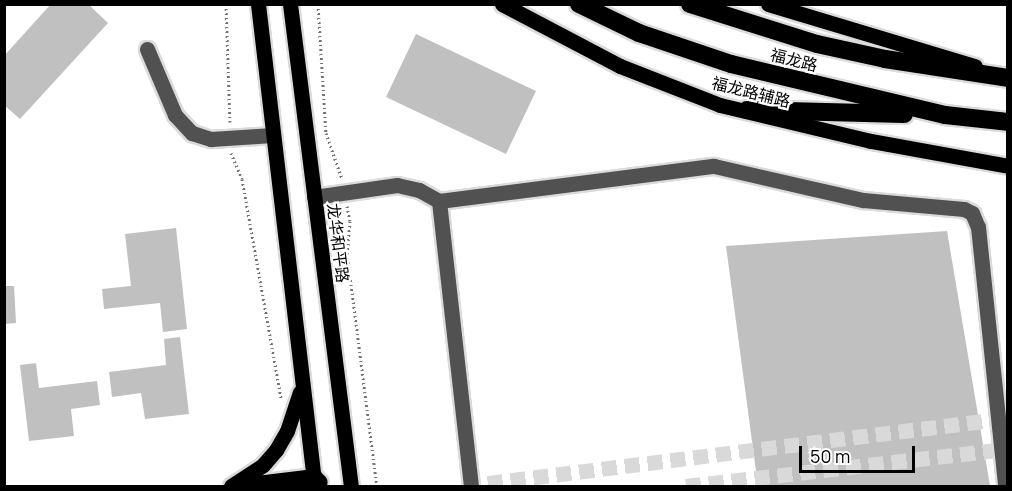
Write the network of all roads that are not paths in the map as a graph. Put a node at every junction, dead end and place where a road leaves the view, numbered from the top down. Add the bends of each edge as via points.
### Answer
1 (258, 4) edge
2 (290, 4) edge
3 (297, 4) edge
4 (502, 4) edge
5 (579, 4) edge
6 (690, 4) edge
7 (768, 4) edge
8 (292, 22) junction
9 (147, 49) dead end
10 (1008, 77) edge
11 (747, 110) junction
12 (945, 115) junction
13 (1008, 122) edge
14 (273, 135) junction
15 (1008, 166) edge
16 (314, 197) junction
17 (439, 201) junction
18 (302, 380) junction
19 (318, 483) edge
20 (228, 486) edge
21 (351, 486) edge
22 (471, 486) edge
23 (1005, 486) edge

1 - 14 main road
2 - 8 main road, 龙华和平路
3 - 8 main road
4 - 11 main road, 福龙路辅路 via 650,79 720,105
5 - 12 highway, 福龙路 via 639,33 731,64
6 - 10 highway, 福龙路 via 828,46
7 - 10 main road
8 - 16 main road, 龙华和平路
9 - 14 street via 174,114 192,133 211,139
11 - 12 highway
11 - 15 main road, 福龙路辅路 via 871,141
12 - 13 highway, 福龙路
14 - 18 main road
16 - 17 street via 397,185 419,190
16 - 21 main road, 龙华和平路
17 - 22 street
17 - 23 street via 714,166 863,200 964,209 972,213 978,227
18 - 19 main road
18 - 20 main road via 297,407 276,450 263,465
19 - 20 main road

